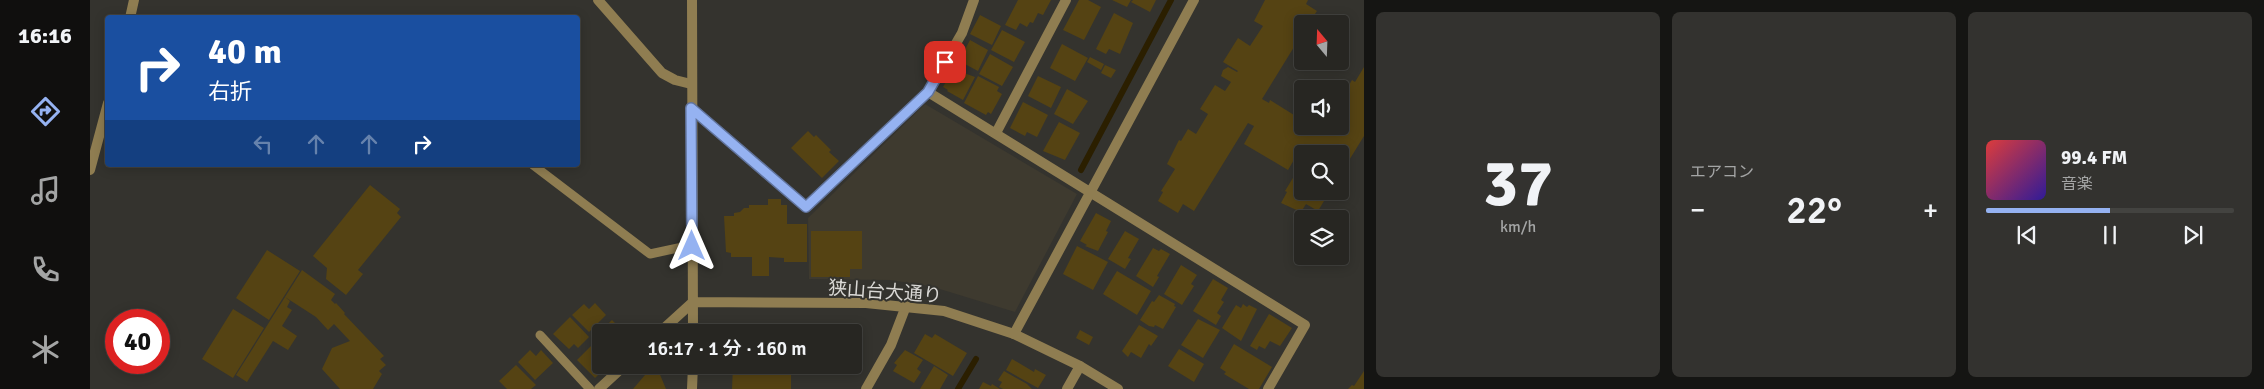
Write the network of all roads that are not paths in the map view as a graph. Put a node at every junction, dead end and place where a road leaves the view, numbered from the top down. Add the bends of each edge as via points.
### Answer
1 (134, 0) edge
2 (598, 0) edge
3 (692, 0) edge
4 (974, 0) edge
5 (1066, 0) edge
6 (1194, 0) edge
7 (131, 15) edge
8 (691, 84) junction
9 (928, 92) junction
10 (691, 108) junction
11 (105, 114) edge
12 (996, 133) junction
13 (536, 167) edge
14 (90, 170) edge
15 (1091, 192) junction
16 (692, 246) junction
17 (693, 302) junction
18 (906, 306) junction
19 (669, 324) edge
20 (693, 324) edge
21 (1014, 334) junction
22 (540, 335) dead end
23 (1080, 366) junction
24 (616, 374) edge
25 (692, 374) edge
26 (590, 389) edge
27 (600, 389) edge
28 (692, 389) edge
29 (866, 389) edge
30 (1067, 389) edge
31 (1118, 389) edge
32 (1268, 389) edge

1 - 7 street
2 - 8 street via 662,73
3 - 8 street
4 - 9 street via 962,33
5 - 12 street
6 - 15 street
8 - 10 street
9 - 10 street via 806,207
9 - 12 street
10 - 16 street
11 - 14 street
12 - 15 street
13 - 16 lane via 650,254
15 - 21 street
15 - 32 street via 1305,325
16 - 17 street
17 - 18 street, 狭山台大通り
17 - 19 street
17 - 20 street
18 - 21 street, 狭山台大通り via 944,311
18 - 29 street via 891,345
21 - 23 street, 狭山台大通り
22 - 26 lane
23 - 30 street
23 - 31 street, 狭山台大通り
24 - 27 street
25 - 28 street

